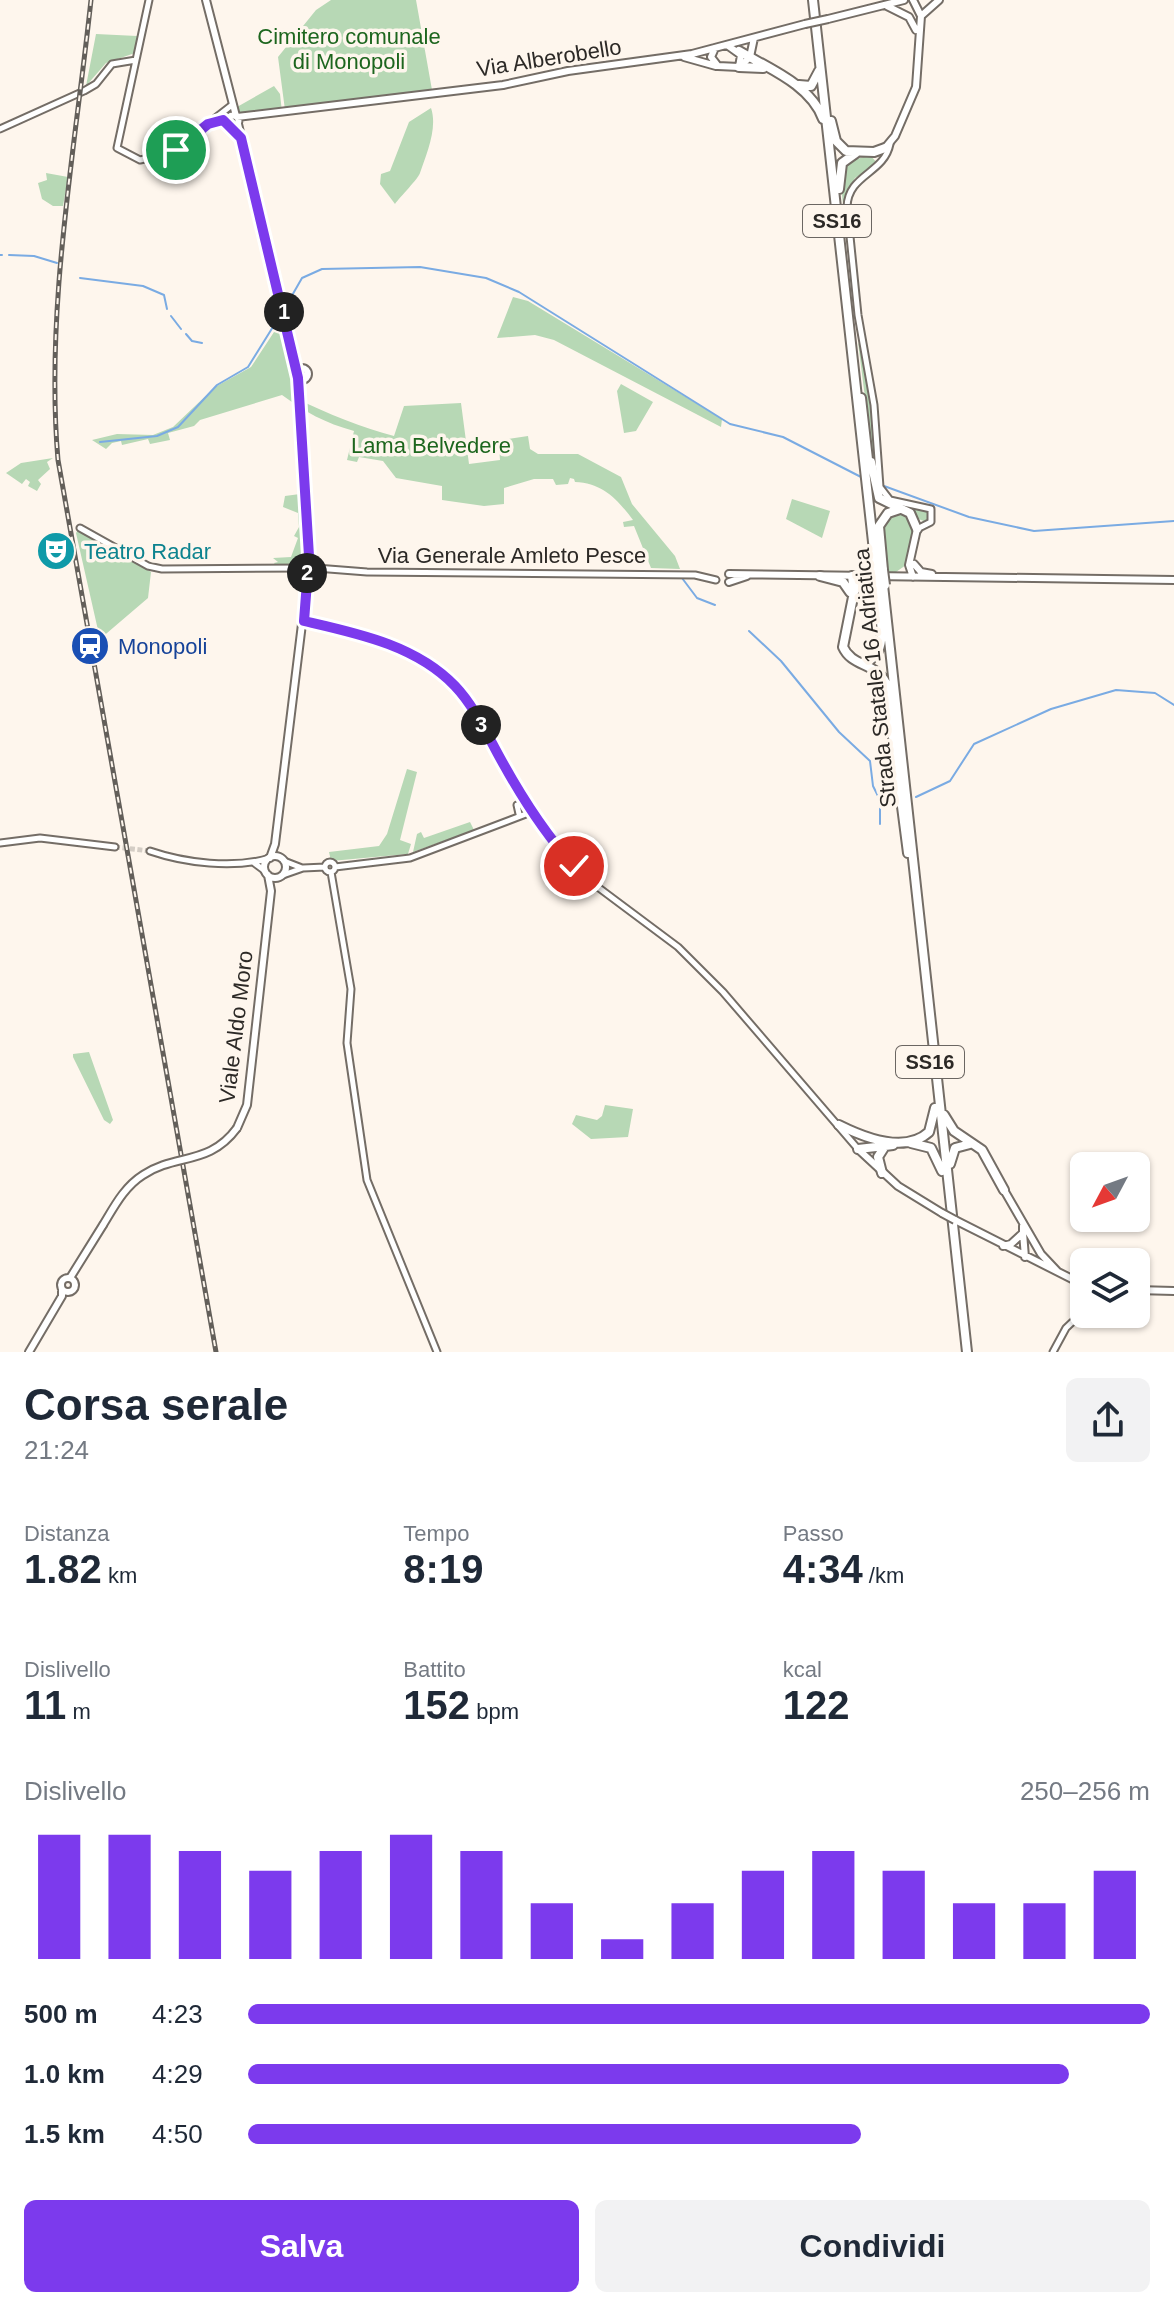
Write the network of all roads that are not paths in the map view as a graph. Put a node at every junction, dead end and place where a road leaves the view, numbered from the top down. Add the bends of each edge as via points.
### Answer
1 (149, 0) edge
2 (206, 0) edge
3 (815, 0) edge
4 (904, 0) edge
5 (912, 0) edge
6 (939, 0) edge
7 (883, 5) junction
8 (921, 16) junction
9 (909, 17) junction
10 (918, 37) junction
11 (754, 38) junction
12 (727, 45) junction
13 (715, 48) junction
14 (739, 51) junction
15 (681, 56) junction
16 (750, 57) junction
17 (135, 63) junction
18 (718, 66) junction
19 (740, 66) junction
20 (820, 66) junction
21 (768, 69) junction
22 (794, 84) junction
23 (232, 102) junction
24 (234, 120) junction
25 (830, 120) junction
26 (210, 122) junction
27 (0, 128) edge
28 (828, 134) junction
29 (888, 146) junction
30 (874, 152) junction
31 (857, 153) junction
32 (880, 164) junction
33 (839, 189) junction
34 (861, 398) junction
35 (901, 509) junction
36 (80, 528) dead end
37 (917, 529) junction
38 (912, 561) junction
39 (312, 571) junction
40 (820, 576) junction
41 (852, 576) junction
42 (717, 577) dead end
43 (880, 577) junction
44 (913, 577) junction
45 (943, 577) junction
46 (729, 578) dead end
47 (1174, 580) edge
48 (851, 594) junction
49 (304, 621) junction
50 (861, 663) junction
51 (525, 804) junction
52 (520, 813) junction
53 (539, 823) junction
54 (0, 843) edge
55 (275, 844) junction
56 (115, 847) tunnel mouth
57 (150, 851) tunnel mouth
58 (908, 854) junction
59 (270, 858) junction
60 (281, 859) junction
61 (252, 862) junction
62 (303, 868) junction
63 (333, 870) junction
64 (266, 873) junction
65 (281, 876) junction
66 (271, 891) junction
67 (938, 1108) junction
68 (839, 1125) junction
69 (872, 1138) junction
70 (972, 1144) junction
71 (885, 1146) junction
72 (858, 1149) junction
73 (942, 1171) junction
74 (882, 1173) junction
75 (1003, 1184) joint
76 (950, 1201) junction
77 (1022, 1222) junction
78 (1023, 1233) junction
79 (1032, 1239) junction
80 (1003, 1246) junction
81 (1025, 1257) junction
82 (1063, 1276) junction
83 (72, 1277) junction
84 (1070, 1279) edge
85 (1150, 1290) edge
86 (1174, 1291) edge
87 (64, 1292) junction
88 (1070, 1324) edge
89 (29, 1352) edge
90 (437, 1352) edge
91 (965, 1352) edge
92 (1053, 1352) edge

1 - 17 street
2 - 23 main road
3 - 20 highway, Strada Statale 16 Adriatica / SS16
3 - 25 highway, Strada Statale 16 Adriatica / SS16
4 - 7 main road, Via Alberobello
5 - 8 main road
5 - 9 main road
6 - 8 main road
7 - 9 main road
7 - 11 main road, Via Alberobello, bridge
8 - 10 main road
9 - 10 main road
10 - 29 main road via 916,87
11 - 12 main road, Via Alberobello
11 - 16 main road
12 - 13 main road, Via Alberobello
12 - 14 main road
13 - 15 main road, Via Alberobello
13 - 18 main road via 711,57
14 - 16 highway
14 - 19 main road
15 - 18 main road
15 - 24 main road, Via Alberobello
16 - 19 main road
16 - 21 highway
17 - 26 street via 117,148 140,160 155,159
17 - 27 street via 107,67 84,91
18 - 19 main road
19 - 21 highway
20 - 22 highway via 811,86
20 - 28 highway, Strada Statale 16 Adriatica / SS16
21 - 22 highway
22 - 28 highway via 815,101
23 - 24 main road
23 - 26 street
24 - 26 street
24 - 39 main road via 301,374 298,395
25 - 31 highway via 840,147
25 - 33 highway, Strada Statale 16 Adriatica / SS16
28 - 43 highway, Strada Statale 16 Adriatica / SS16
29 - 30 highway
29 - 32 street
30 - 31 highway
30 - 32 highway
31 - 33 highway via 842,163
32 - 37 street via 859,178 847,197 858,315 868,360 880,487 890,500 931,509 931,522
33 - 34 highway, Strada Statale 16 Adriatica / SS16
34 - 35 highway via 877,494
34 - 43 highway, Strada Statale 16 Adriatica / SS16
35 - 37 highway via 915,519
35 - 43 highway via 888,513 879,526
36 - 39 street, Via Generale Amleto Pesce via 148,566
37 - 38 main road
38 - 43 main road via 902,572
38 - 44 main road
38 - 45 main road via 921,572
39 - 42 street, Via Generale Amleto Pesce
39 - 49 main road
40 - 41 main road
40 - 46 main road
40 - 48 highway via 843,582
41 - 43 main road
41 - 48 highway
43 - 44 main road
43 - 48 highway via 861,583
43 - 50 highway via 881,647 876,657
43 - 58 highway, Strada Statale 16 Adriatica / SS16
43 - 67 highway, Strada Statale 16 Adriatica / SS16
44 - 45 main road
45 - 47 main road
48 - 50 highway via 843,647 847,656
49 - 51 street via 394,646 446,678 469,704
49 - 55 main road
50 - 58 highway via 876,669 886,683
51 - 52 street
51 - 52 street
51 - 53 street
52 - 53 street
52 - 63 street via 410,858
53 - 68 street via 574,866 688,956
54 - 56 street via 30,838
55 - 59 main road
55 - 60 main road
57 - 61 street via 167,858
58 - 67 highway, Strada Statale 16 Adriatica / SS16
59 - 60 main road
59 - 61 street
59 - 64 main road
60 - 62 street
60 - 65 main road
61 - 64 street
62 - 63 street via 331,862
62 - 65 street
63 - 90 street via 351,989 347,1043 367,1180
64 - 65 main road
64 - 66 main road, Viale Aldo Moro
65 - 66 main road, Viale Aldo Moro
66 - 83 main road, Viale Aldo Moro, bridge via 247,1105 237,1128 211,1153 167,1163 140,1176 120,1198
67 - 69 highway via 923,1137 892,1142
67 - 70 highway via 954,1131
67 - 73 highway, Strada Statale 16 Adriatica / SS16
67 - 76 highway, Strada Statale 16 Adriatica / SS16
68 - 69 highway
68 - 72 street
69 - 72 highway
70 - 75 highway via 982,1150
70 - 76 highway via 951,1153
71 - 72 highway
71 - 73 highway via 924,1143
71 - 74 highway via 878,1157
72 - 74 main road
73 - 91 highway, Strada Statale 16 Adriatica / SS16
74 - 80 main road, bridge
75 - 77 main road
76 - 91 highway, Strada Statale 16 Adriatica / SS16
77 - 78 main road
77 - 79 main road
78 - 80 main road
78 - 81 main road
79 - 81 main road
79 - 82 main road
80 - 81 main road
81 - 82 main road
82 - 84 main road
83 - 87 main road, Viale Aldo Moro via 63,1279
83 - 87 main road, Viale Aldo Moro via 75,1289
85 - 86 main road
87 - 89 main road, Viale Aldo Moro
88 - 92 street

